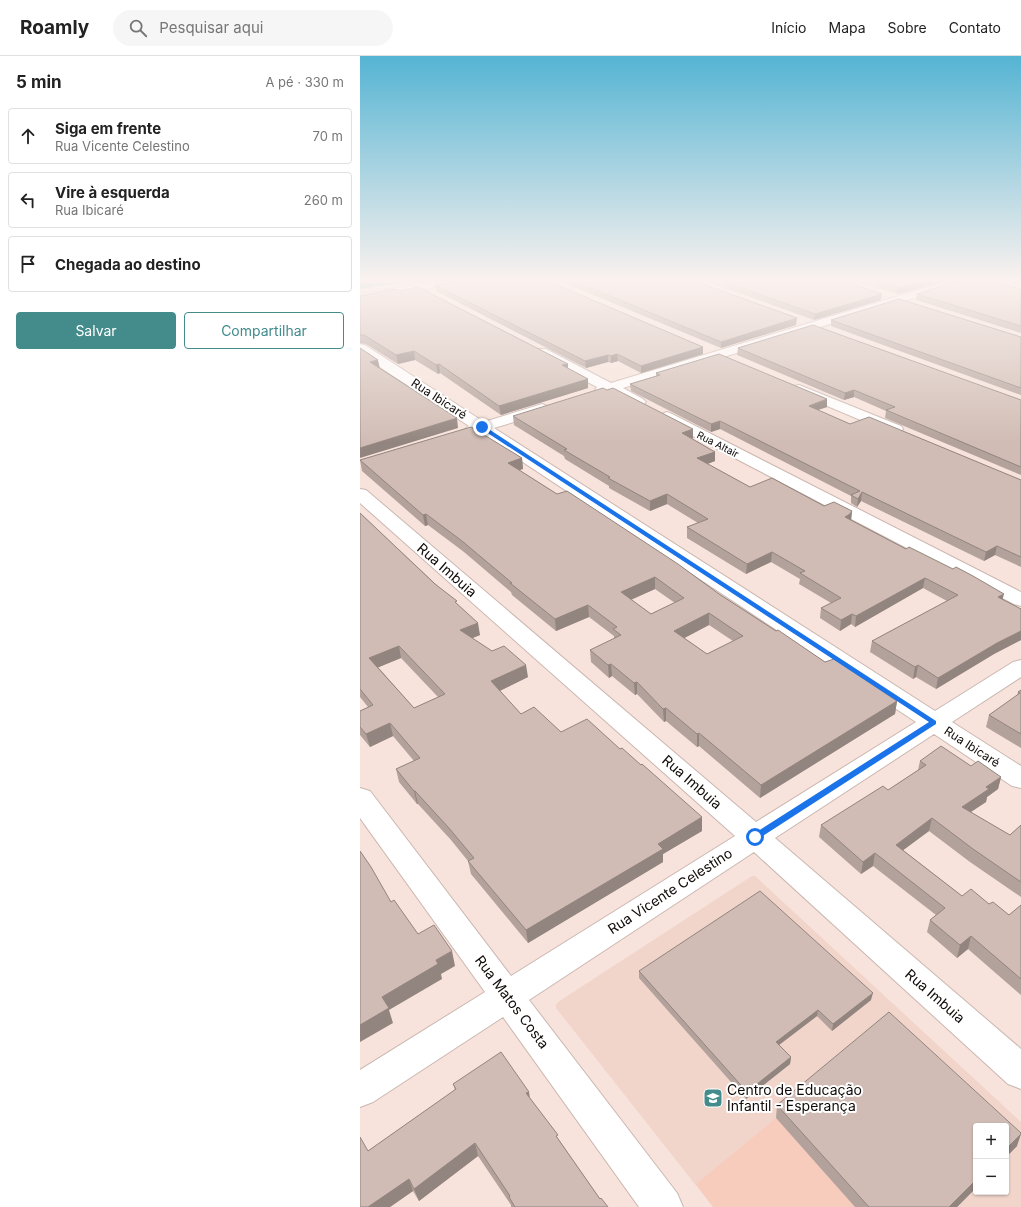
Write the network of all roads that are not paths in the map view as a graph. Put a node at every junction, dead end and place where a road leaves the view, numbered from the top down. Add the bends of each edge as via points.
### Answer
1 (779, 336) edge
2 (527, 345) edge
3 (697, 345) edge
4 (360, 348) edge
5 (719, 354) junction
6 (740, 364) edge
7 (784, 382) edge
8 (610, 388) junction
9 (587, 395) edge
10 (557, 404) edge
11 (482, 427) junction
12 (459, 434) edge
13 (906, 434) edge
14 (360, 494) edge
15 (1021, 600) edge
16 (1021, 667) edge
17 (934, 722) junction
18 (1021, 780) edge
19 (360, 798) edge
20 (755, 837) junction
21 (507, 996) junction
22 (1021, 1072) edge
23 (360, 1090) edge
24 (663, 1207) edge

1 - 5 street
2 - 8 street, Rua Altair
3 - 5 street
4 - 11 street, Rua Ibicaré
5 - 6 street
5 - 8 street
7 - 13 street
8 - 9 street
8 - 15 street, Rua Altair
10 - 11 street
11 - 12 street
11 - 17 street, Rua Ibicaré
14 - 20 street, Rua Imbuia
16 - 17 street, Rua Vicente Celestino
17 - 18 street, Rua Ibicaré
17 - 20 street, Rua Vicente Celestino
19 - 21 street, Rua Matos Costa
20 - 21 street, Rua Vicente Celestino
20 - 22 street, Rua Imbuia
21 - 23 street, Rua Vicente Celestino
21 - 24 street, Rua Matos Costa

